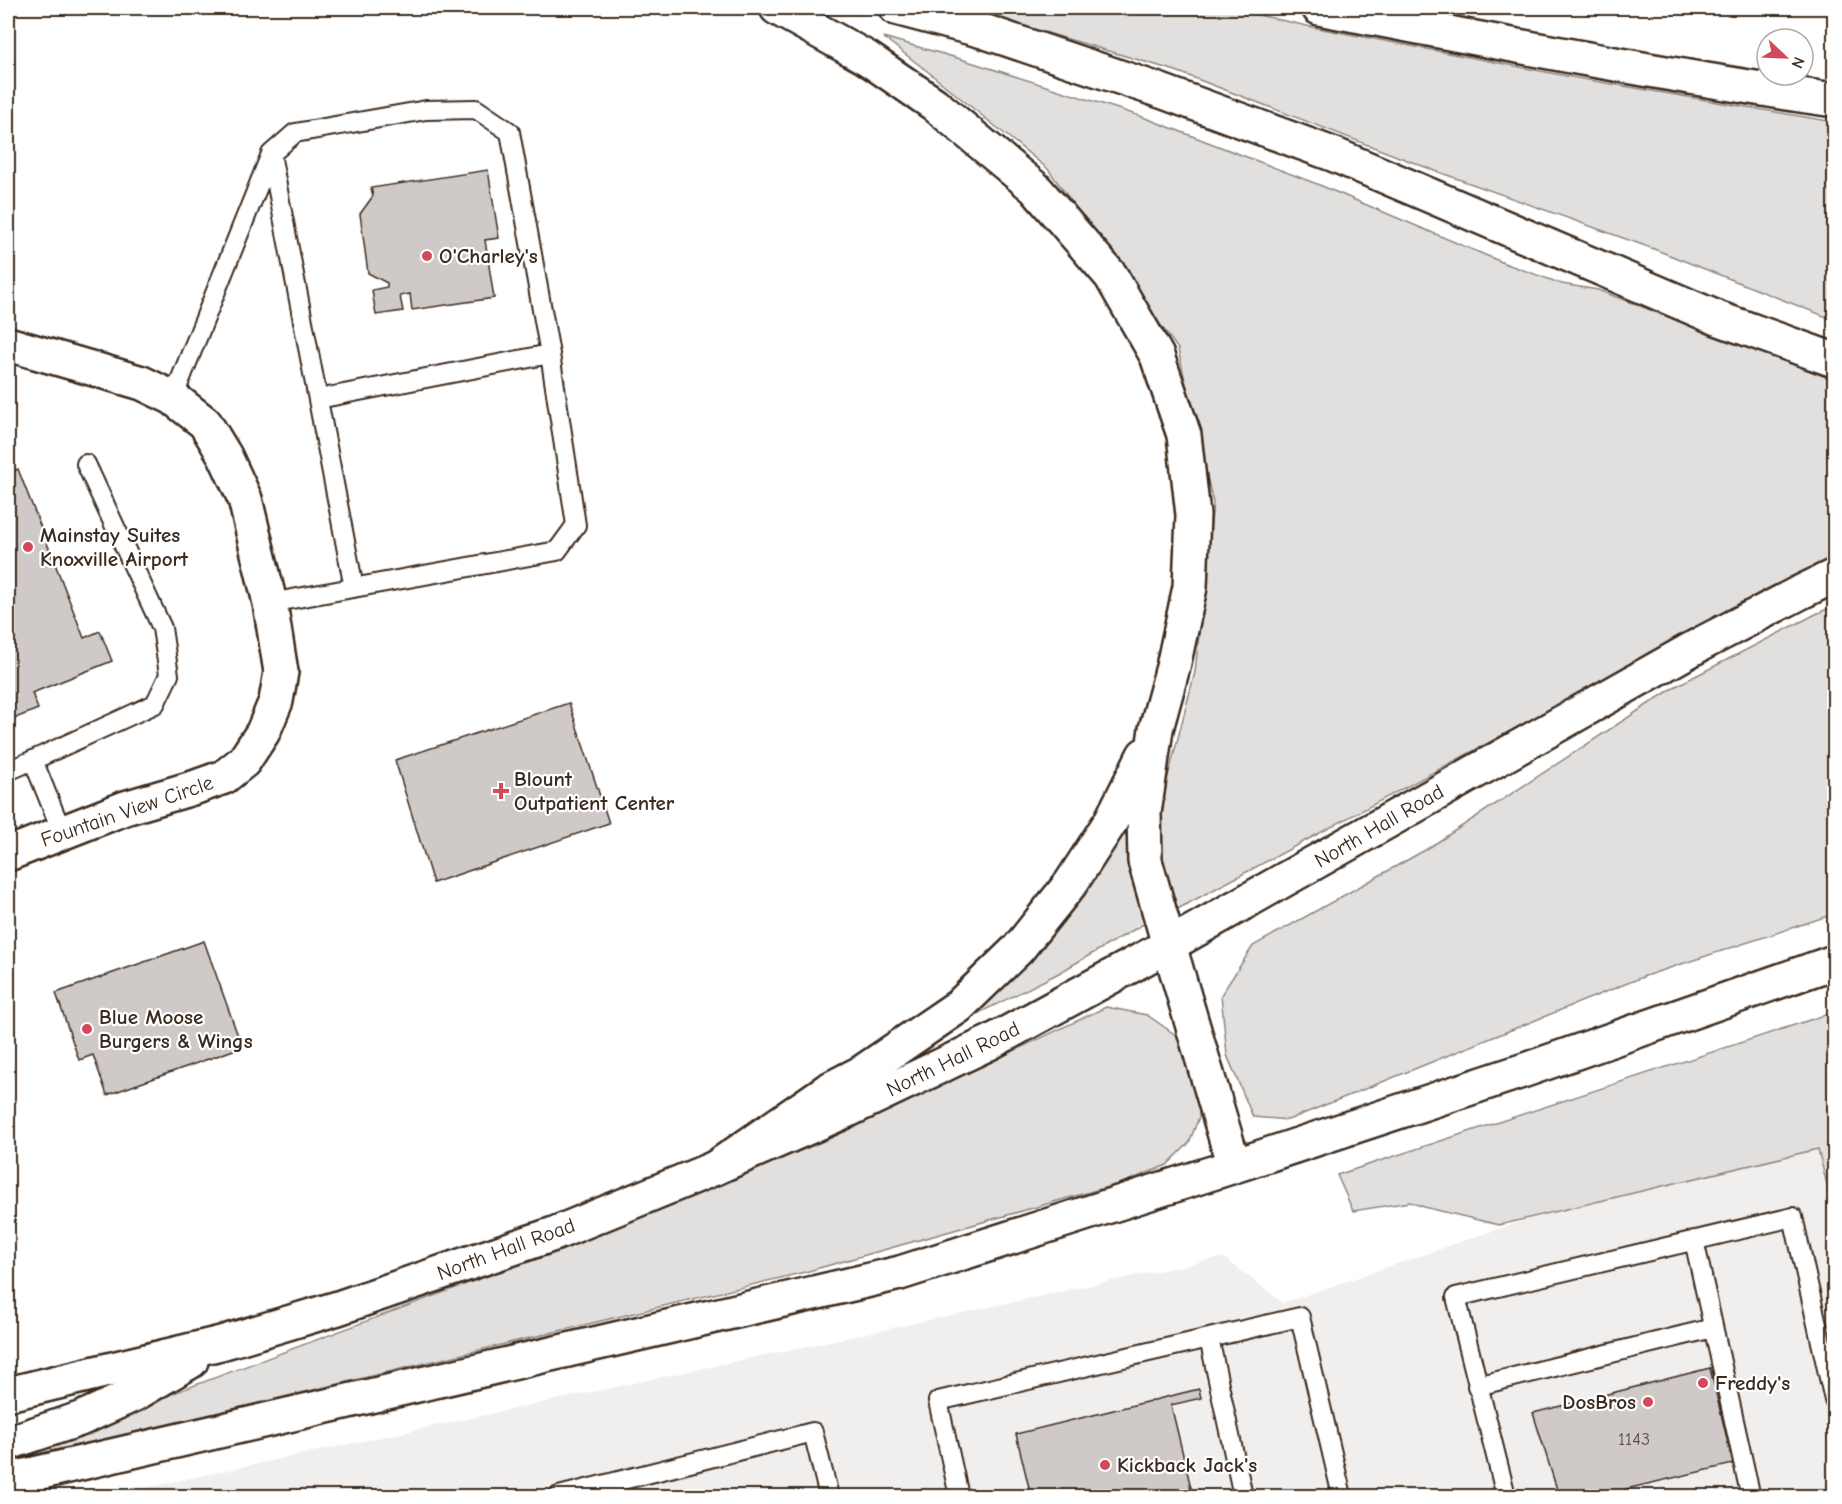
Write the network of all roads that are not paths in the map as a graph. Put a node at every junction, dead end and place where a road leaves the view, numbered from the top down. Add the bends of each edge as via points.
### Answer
1 (777, 8) edge
2 (896, 8) edge
3 (1319, 8) edge
4 (1834, 100) edge
5 (271, 154) junction
6 (8, 344) edge
7 (550, 354) junction
8 (1834, 360) edge
9 (173, 398) junction
10 (318, 399) junction
11 (86, 464) dead end
12 (1834, 576) edge
13 (354, 588) junction
14 (270, 603) junction
15 (1156, 729) junction
16 (33, 760) junction
17 (8, 771) edge
18 (62, 832) junction
19 (8, 854) edge
20 (1169, 945) junction
21 (1834, 962) edge
22 (1234, 1166) junction
23 (714, 1168) junction
24 (1694, 1240) junction
25 (1713, 1328) junction
26 (1209, 1338) junction
27 (221, 1343) junction
28 (1477, 1386) junction
29 (8, 1394) edge
30 (1834, 1400) edge
31 (8, 1443) edge
32 (8, 1480) edge
33 (559, 1497) edge
34 (829, 1497) edge
35 (959, 1497) edge
36 (1243, 1497) edge
37 (1342, 1497) edge
38 (1506, 1497) edge
39 (1748, 1497) edge

1 - 15 main road via 867,58 934,104 1035,188 1111,276 1157,357 1184,435 1193,515 1190,587
2 - 8 main road via 984,31 1335,155 1717,318
3 - 4 main road via 1704,80
5 - 7 lane via 295,133 426,110 476,109 510,132
5 - 9 lane
5 - 10 lane
6 - 9 main road, Fountain View Circle via 142,383
7 - 10 lane
7 - 13 lane via 576,525 557,551
9 - 14 main road, Fountain View Circle via 205,423 225,456 245,499
10 - 13 lane
11 - 16 lane via 162,628 169,675 155,704
12 - 20 main road, North Hall Road via 1699,645
13 - 14 lane
14 - 18 main road, Fountain View Circle via 281,672 276,701 263,732 244,761 224,777
15 - 20 main road via 1144,813 1145,861
15 - 23 main road via 1111,821 1071,884 1018,949 959,1006
16 - 17 lane
16 - 18 lane
18 - 19 main road, Fountain View Circle
20 - 22 main road
20 - 23 main road, North Hall Road via 991,1042
21 - 22 main road
22 - 32 main road via 900,1273
23 - 27 main road, North Hall Road via 554,1234 338,1308
24 - 25 lane
24 - 28 lane via 1456,1297
24 - 30 lane via 1793,1217
25 - 28 lane
25 - 39 lane
26 - 35 lane via 938,1401
26 - 36 lane
26 - 37 lane via 1300,1317
27 - 29 main road, North Hall Road
27 - 31 main road via 133,1395 80,1419
28 - 38 lane
33 - 34 lane via 813,1432

